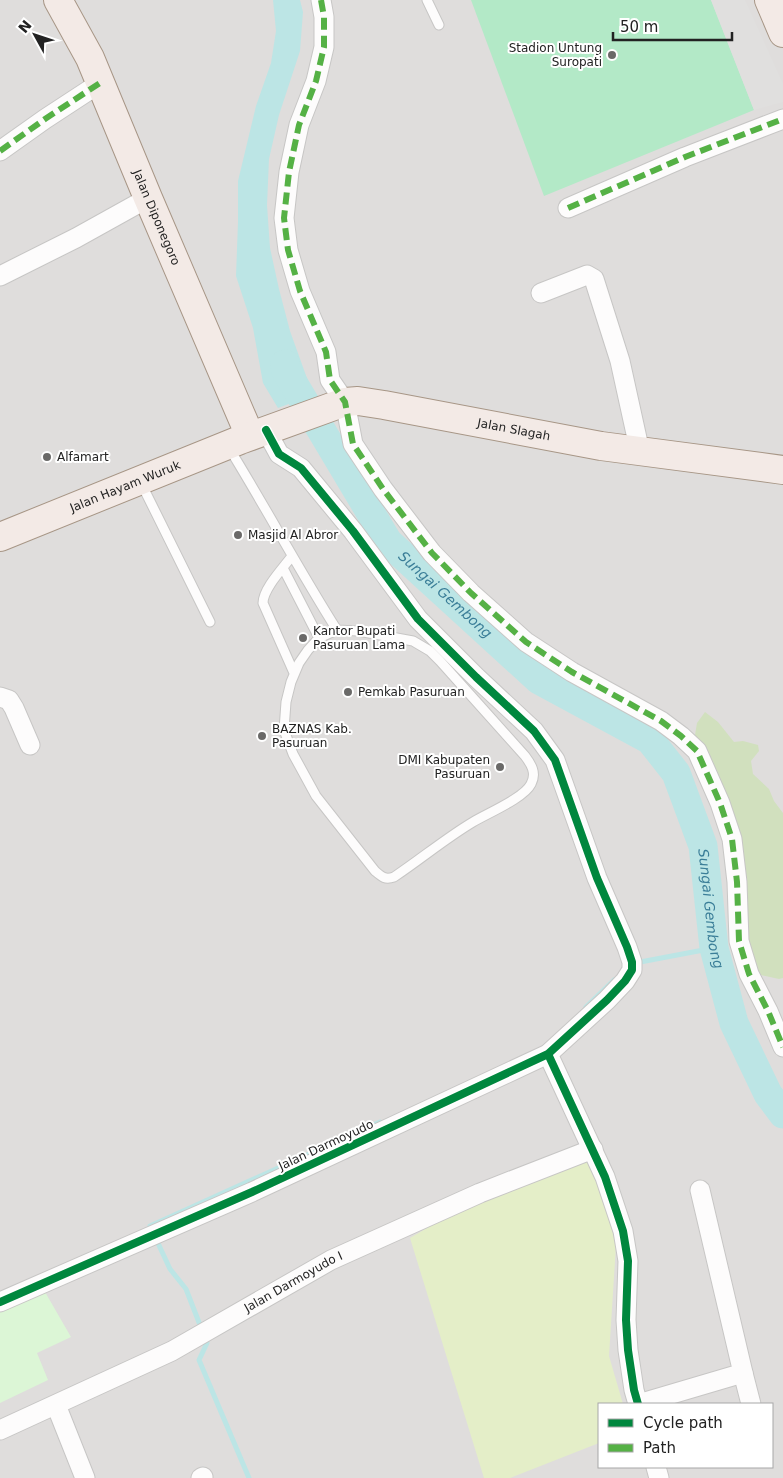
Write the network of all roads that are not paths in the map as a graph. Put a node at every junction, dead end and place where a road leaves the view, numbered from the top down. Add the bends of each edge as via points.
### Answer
1 (58, 0) edge
2 (321, 0) edge
3 (427, 0) edge
4 (769, 0) edge
5 (439, 24) dead end
6 (783, 34) edge
7 (100, 83) junction
8 (783, 119) edge
9 (0, 151) edge
10 (148, 198) junction
11 (568, 208) dead end
12 (0, 276) edge
13 (541, 293) dead end
14 (341, 403) junction
15 (254, 434) junction
16 (640, 452) junction
17 (783, 470) edge
18 (140, 481) junction
19 (0, 537) edge
20 (292, 556) junction
21 (283, 568) junction
22 (210, 622) dead end
23 (337, 630) junction
24 (319, 638) junction
25 (294, 673) junction
26 (0, 697) edge
27 (30, 745) dead end
28 (783, 1046) edge
29 (548, 1054) junction
30 (592, 1149) junction
31 (700, 1190) dead end
32 (0, 1302) edge
33 (743, 1372) junction
34 (638, 1403) edge
35 (641, 1403) edge
36 (751, 1403) edge
37 (56, 1405) junction
38 (0, 1430) edge
39 (85, 1478) edge

1 - 7 main road, Jalan Diponegoro
2 - 14 street via 324,47 316,81 299,125 284,218 288,250 300,291 326,352 330,380
3 - 5 lane
4 - 6 main road
7 - 9 street
7 - 10 main road, Jalan Diponegoro
8 - 11 street
10 - 12 street
10 - 15 main road, Jalan Diponegoro
13 - 16 street via 587,275 594,279 620,361
14 - 15 main road, Jalan Slagah
14 - 16 main road, Jalan Slagah via 358,401 384,405
14 - 28 street via 353,444 383,489 432,553 471,592 526,642 572,672 661,721 697,751 732,839 739,941 749,974
15 - 18 main road, Jalan Hayam Wuruk
15 - 20 lane via 254,488
15 - 29 street, Jalan Darmoyudo via 299,466 353,531 418,619 534,731 555,760 597,878 627,947 632,970 608,1000
16 - 17 main road, Jalan Slagah
18 - 19 main road, Jalan Hayam Wuruk
18 - 22 lane
20 - 21 lane
20 - 23 lane
21 - 24 lane
21 - 25 lane via 266,591 263,603
23 - 24 lane
23 - 25 lane via 414,641 430,651 532,765 534,774 527,789 472,822 394,877 382,877 316,796 293,754 284,721
24 - 25 lane
26 - 27 street via 9,700
29 - 30 street
29 - 32 street, Jalan Darmoyudo via 270,1184
30 - 34 street via 623,1231 628,1262 628,1350
30 - 37 street, Jalan Darmoyudo I via 480,1193 331,1260 172,1351
31 - 33 street
33 - 35 street
33 - 36 street
37 - 38 street, Jalan Darmoyudo I
37 - 39 street

